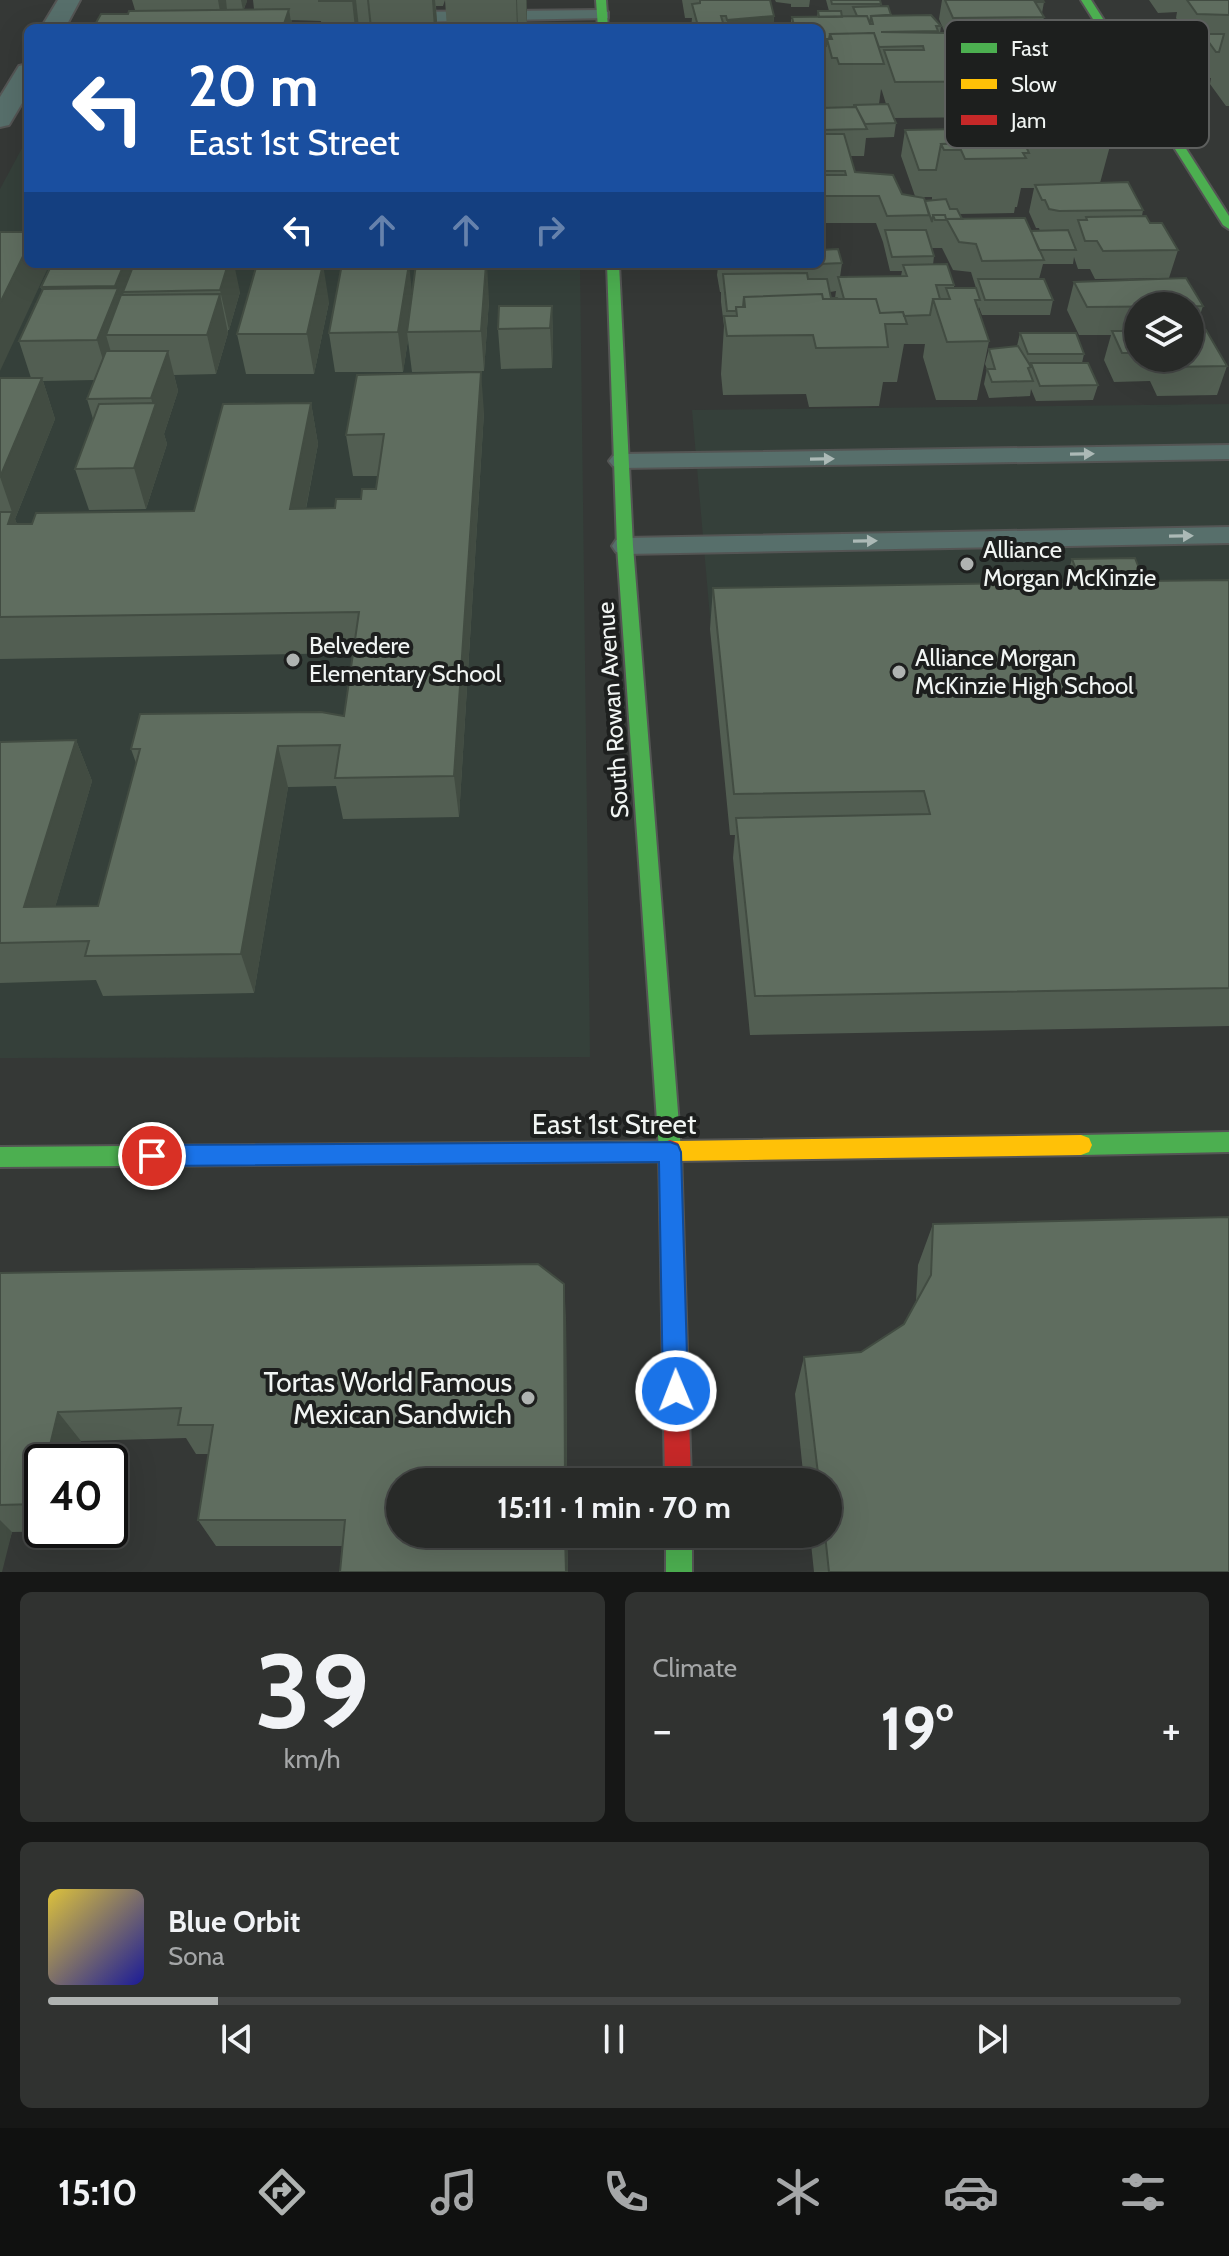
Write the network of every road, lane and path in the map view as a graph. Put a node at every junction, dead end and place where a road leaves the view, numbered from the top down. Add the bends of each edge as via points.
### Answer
1 (69, 0) edge
2 (1086, 0) edge
3 (602, 14) edge
4 (404, 17) dead end
5 (1099, 20) edge
6 (55, 24) edge
7 (24, 78) edge
8 (0, 119) edge
9 (1180, 148) edge
10 (1229, 225) edge
11 (613, 268) edge
12 (1229, 452) edge
13 (621, 461) junction
14 (1229, 535) edge
15 (625, 546) junction
16 (1229, 1142) edge
17 (670, 1152) junction
18 (0, 1157) edge
19 (678, 1468) edge
20 (679, 1548) edge
21 (679, 1572) edge

1 - 6 street
2 - 5 street
3 - 4 lane
7 - 8 street
9 - 10 street
11 - 13 street, South Rowan Avenue
13 -> 12 lane
13 - 15 street, South Rowan Avenue
15 -> 14 lane
15 - 17 street, South Rowan Avenue
16 - 17 street, East 1st Street
17 - 18 street, East 1st Street
17 - 19 street, South Rowan Avenue
20 - 21 street

